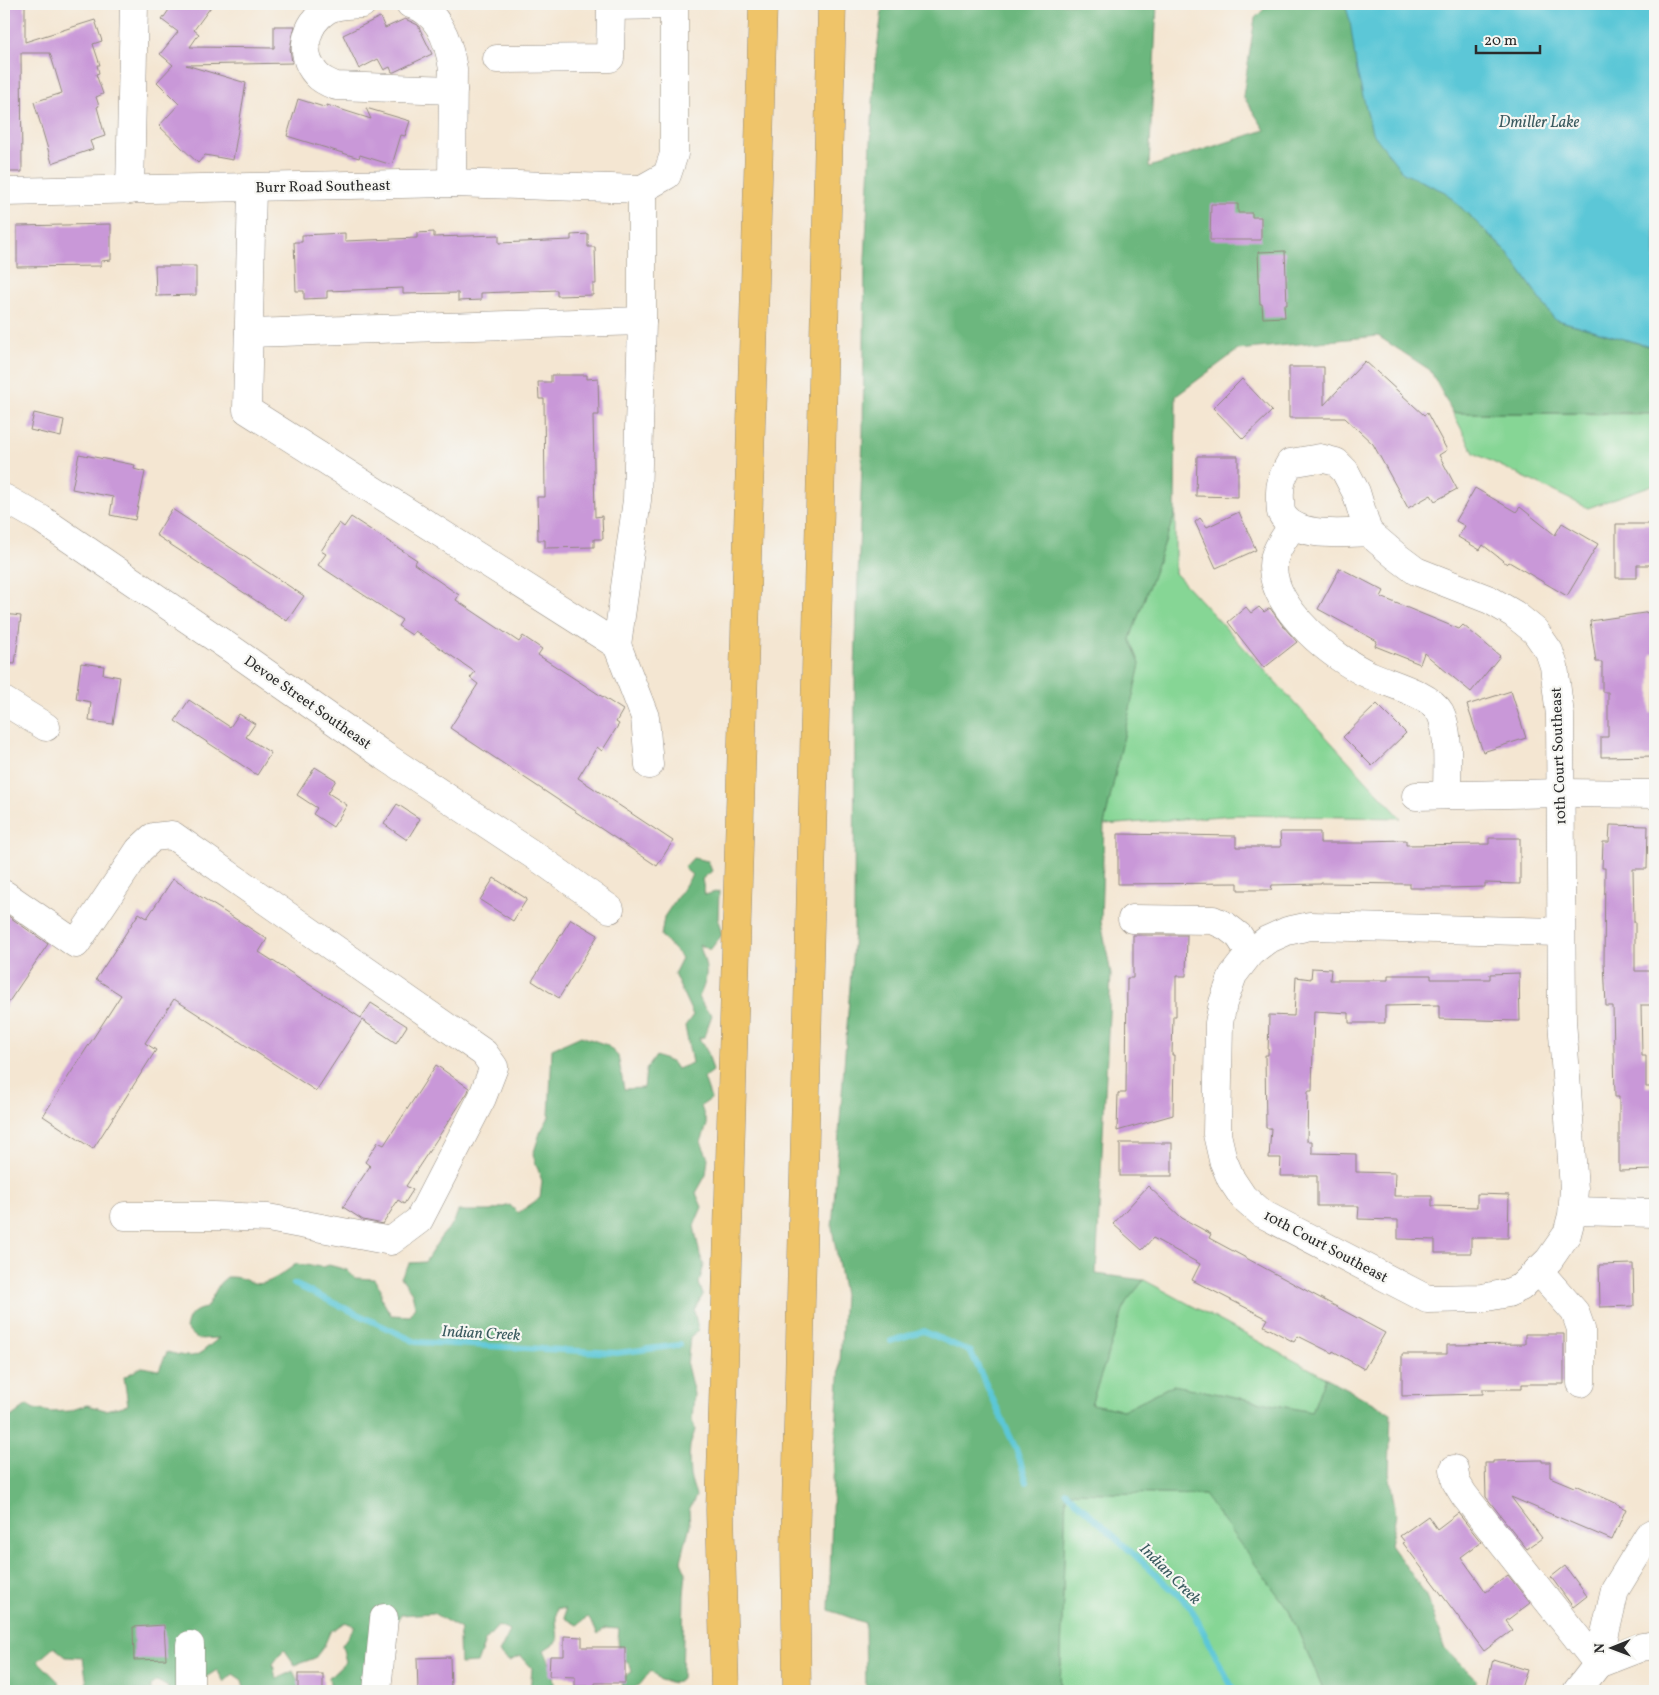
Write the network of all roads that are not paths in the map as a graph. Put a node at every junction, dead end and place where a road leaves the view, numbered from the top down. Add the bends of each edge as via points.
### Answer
1 (134, 4) edge
2 (362, 4) edge
3 (410, 4) edge
4 (674, 4) edge
5 (763, 4) edge
6 (832, 4) edge
7 (611, 5) edge
8 (497, 60) dead end
9 (453, 90) junction
10 (452, 183) junction
11 (252, 188) junction
12 (642, 189) junction
13 (130, 190) junction
14 (4, 192) edge
15 (642, 321) junction
16 (249, 333) junction
17 (4, 498) edge
18 (1293, 525) junction
19 (1368, 532) junction
20 (617, 645) junction
21 (4, 701) edge
22 (46, 727) dead end
23 (649, 765) dead end
24 (1561, 793) junction
25 (1655, 794) edge
26 (1446, 795) junction
27 (1416, 796) dead end
28 (4, 894) edge
29 (610, 908) dead end
30 (1132, 919) dead end
31 (1561, 932) junction
32 (1250, 953) junction
33 (1573, 1210) junction
34 (1655, 1213) edge
35 (125, 1216) dead end
36 (1538, 1270) junction
37 (1581, 1383) dead end
38 (1454, 1469) dead end
39 (1655, 1532) edge
40 (384, 1618) dead end
41 (190, 1645) dead end
42 (1655, 1646) edge
43 (1598, 1664) junction
44 (190, 1691) edge
45 (377, 1691) edge
46 (725, 1691) edge
47 (796, 1691) edge
48 (1577, 1691) edge

1 - 13 street
2 - 9 street via 336,7 312,24 305,50 317,76 336,86
3 - 9 street via 432,16 444,34 453,69
4 - 7 street
4 - 12 street via 674,154 667,175
5 - 46 highway via 720,1510
6 - 47 highway via 795,1539
7 - 8 street via 610,58
9 - 10 street
10 - 11 street, Burr Road Southeast
10 - 12 street, Burr Road Southeast
11 - 13 street, Burr Road Southeast
11 - 16 street
12 - 15 street
13 - 14 street, Burr Road Southeast
15 - 16 street
15 - 20 street via 637,500
16 - 20 street via 247,410
17 - 29 street, Devoe Street Southeast via 49,525
18 - 19 street via 1332,533
18 - 19 street via 1281,512 1282,477 1290,464 1320,458 1336,462 1345,471 1356,492
18 - 26 street via 1273,564 1275,583 1286,604 1326,648 1342,660 1420,696 1440,712 1447,754
19 - 24 street, 10th Court Southeast via 1416,571 1490,600 1535,631 1549,651 1554,666 1560,714
20 - 23 street via 645,717
21 - 22 street
24 - 25 street
24 - 26 street
24 - 31 street, 10th Court Southeast
26 - 27 street
28 - 35 street via 76,944 139,850 153,837 172,835 484,1053 494,1066 482,1098 419,1220 391,1241 268,1218
30 - 32 street via 1213,920 1239,936
31 - 32 street, 10th Court Southeast via 1310,926 1267,940
31 - 33 street, 10th Court Southeast via 1562,1020
32 - 36 street, 10th Court Southeast via 1233,974 1219,1023 1217,1134 1223,1160 1243,1197 1261,1212 1427,1299 1482,1298 1508,1293 1521,1287
33 - 34 street
33 - 36 street, 10th Court Southeast via 1567,1234
36 - 37 street via 1575,1312 1581,1329
38 - 43 street via 1456,1482 1464,1495
39 - 43 street via 1648,1536 1615,1590
40 - 45 street
41 - 44 street
42 - 43 street via 1642,1647
43 - 48 street

